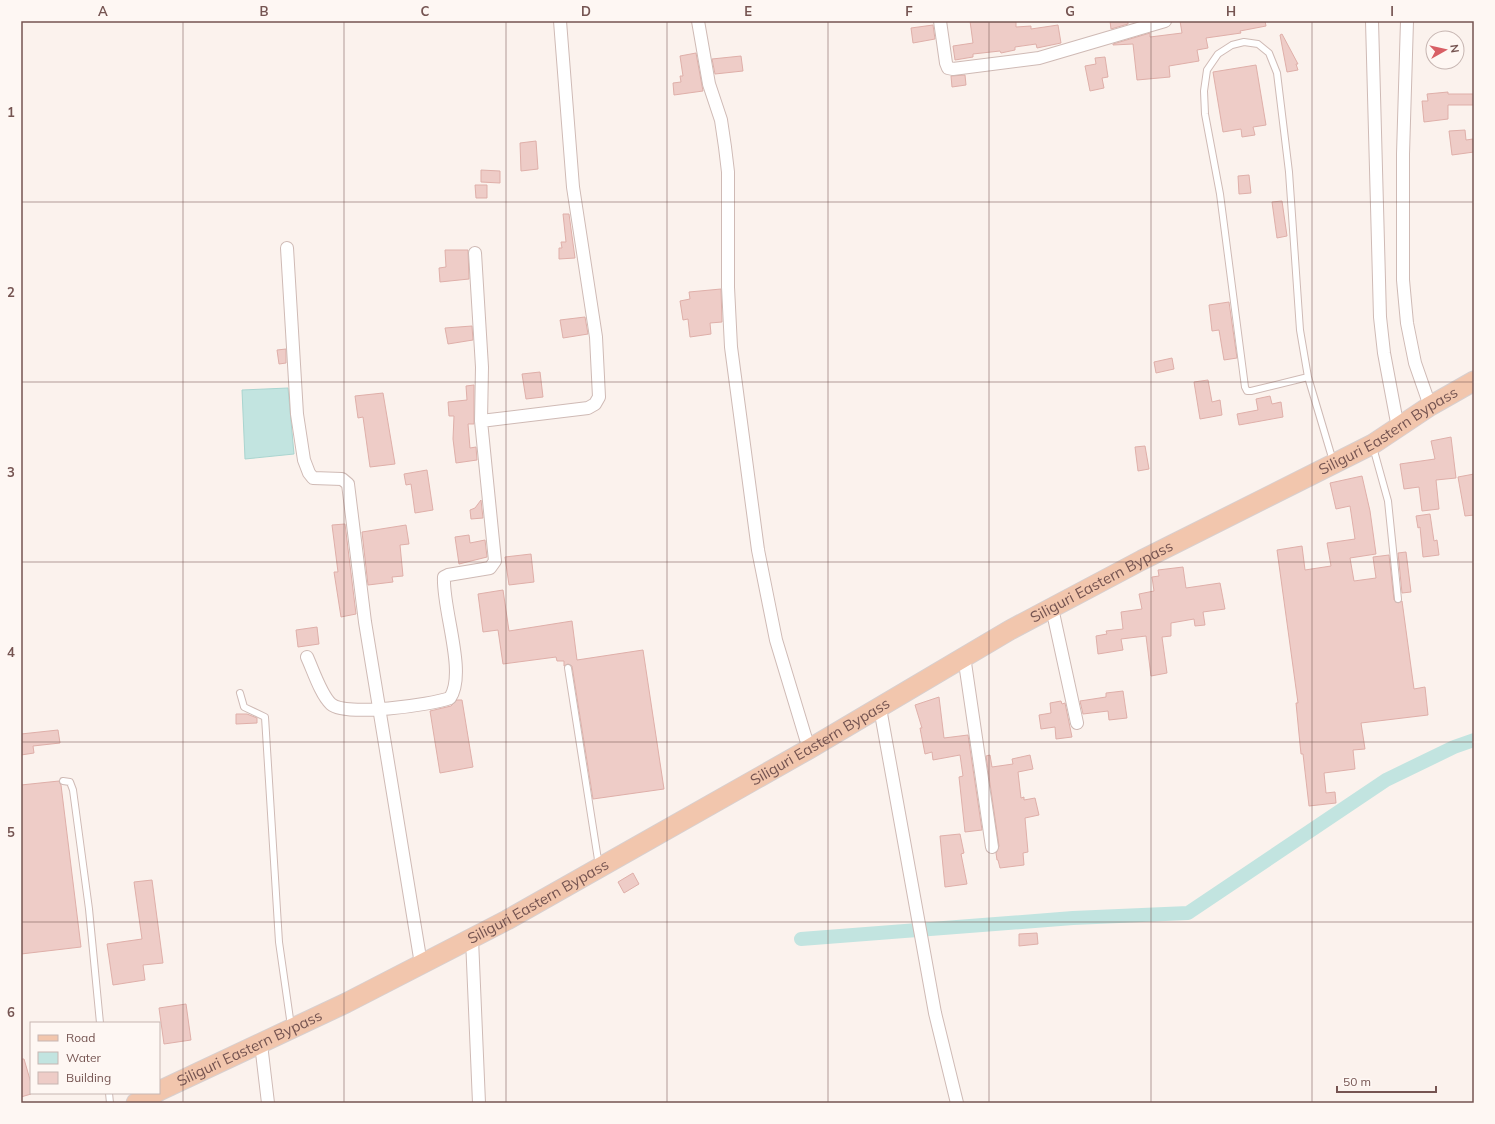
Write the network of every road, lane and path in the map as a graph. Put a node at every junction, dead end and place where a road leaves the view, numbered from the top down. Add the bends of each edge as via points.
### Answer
1 (560, 21) edge
2 (698, 21) edge
3 (940, 21) edge
4 (1165, 21) edge
5 (1372, 21) edge
6 (1407, 21) edge
7 (287, 248) dead end
8 (475, 253) dead end
9 (1308, 377) junction
10 (1474, 381) edge
11 (1430, 406) junction
12 (481, 421) junction
13 (1398, 428) junction
14 (1372, 444) junction
15 (1334, 464) junction
16 (1398, 599) dead end
17 (1052, 608) junction
18 (964, 656) junction
19 (307, 658) dead end
20 (568, 668) dead end
21 (240, 693) dead end
22 (880, 708) junction
23 (380, 709) junction
24 (1077, 723) dead end
25 (809, 749) junction
26 (63, 781) dead end
27 (992, 847) dead end
28 (600, 868) junction
29 (472, 939) junction
30 (421, 964) junction
31 (100, 1022) edge
32 (292, 1029) junction
33 (261, 1044) junction
34 (160, 1091) edge
35 (154, 1094) edge
36 (136, 1103) edge
37 (268, 1103) edge
38 (479, 1103) edge
39 (957, 1103) edge

1 - 12 street via 573,187 596,337 599,397 595,404 588,408
2 - 25 street via 725,147 731,346 758,550 776,640
3 - 4 street via 946,64 948,68 953,69 1039,58
5 - 13 street via 1380,317
6 - 11 street via 1403,280 1407,323 1415,363
7 - 23 street via 297,414 304,460 313,478 342,479 348,484 365,622
8 - 12 street via 482,367
9 - 9 lane via 1251,391 1247,391 1245,387 1204,91 1207,70 1218,54 1232,45 1244,42 1258,44 1269,53 1277,73 1290,180 1300,330
9 - 15 lane
10 - 11 main road, Siliguri Eastern Bypass
11 - 13 main road, Siliguri Eastern Bypass
12 - 23 street via 495,561 490,568 448,575 444,578 455,671 454,691 450,698 441,701
13 - 14 main road, Siliguri Eastern Bypass
14 - 15 main road, Siliguri Eastern Bypass
14 - 16 lane via 1388,501
15 - 17 main road, Siliguri Eastern Bypass
17 - 18 main road, Siliguri Eastern Bypass
17 - 24 street
18 - 22 main road, Siliguri Eastern Bypass
18 - 27 street
19 - 23 street via 332,705 344,709
20 - 28 lane
21 - 32 lane via 244,707 264,716 266,720 279,942
22 - 25 main road, Siliguri Eastern Bypass
22 - 39 street via 935,1013
23 - 30 street
25 - 28 main road, Siliguri Eastern Bypass
26 - 31 lane via 70,782 73,790 89,909
28 - 29 main road, Siliguri Eastern Bypass
29 - 30 main road, Siliguri Eastern Bypass
29 - 38 street
30 - 32 main road, Siliguri Eastern Bypass
32 - 33 main road, Siliguri Eastern Bypass
33 - 34 main road, Siliguri Eastern Bypass
33 - 37 street
35 - 36 main road

